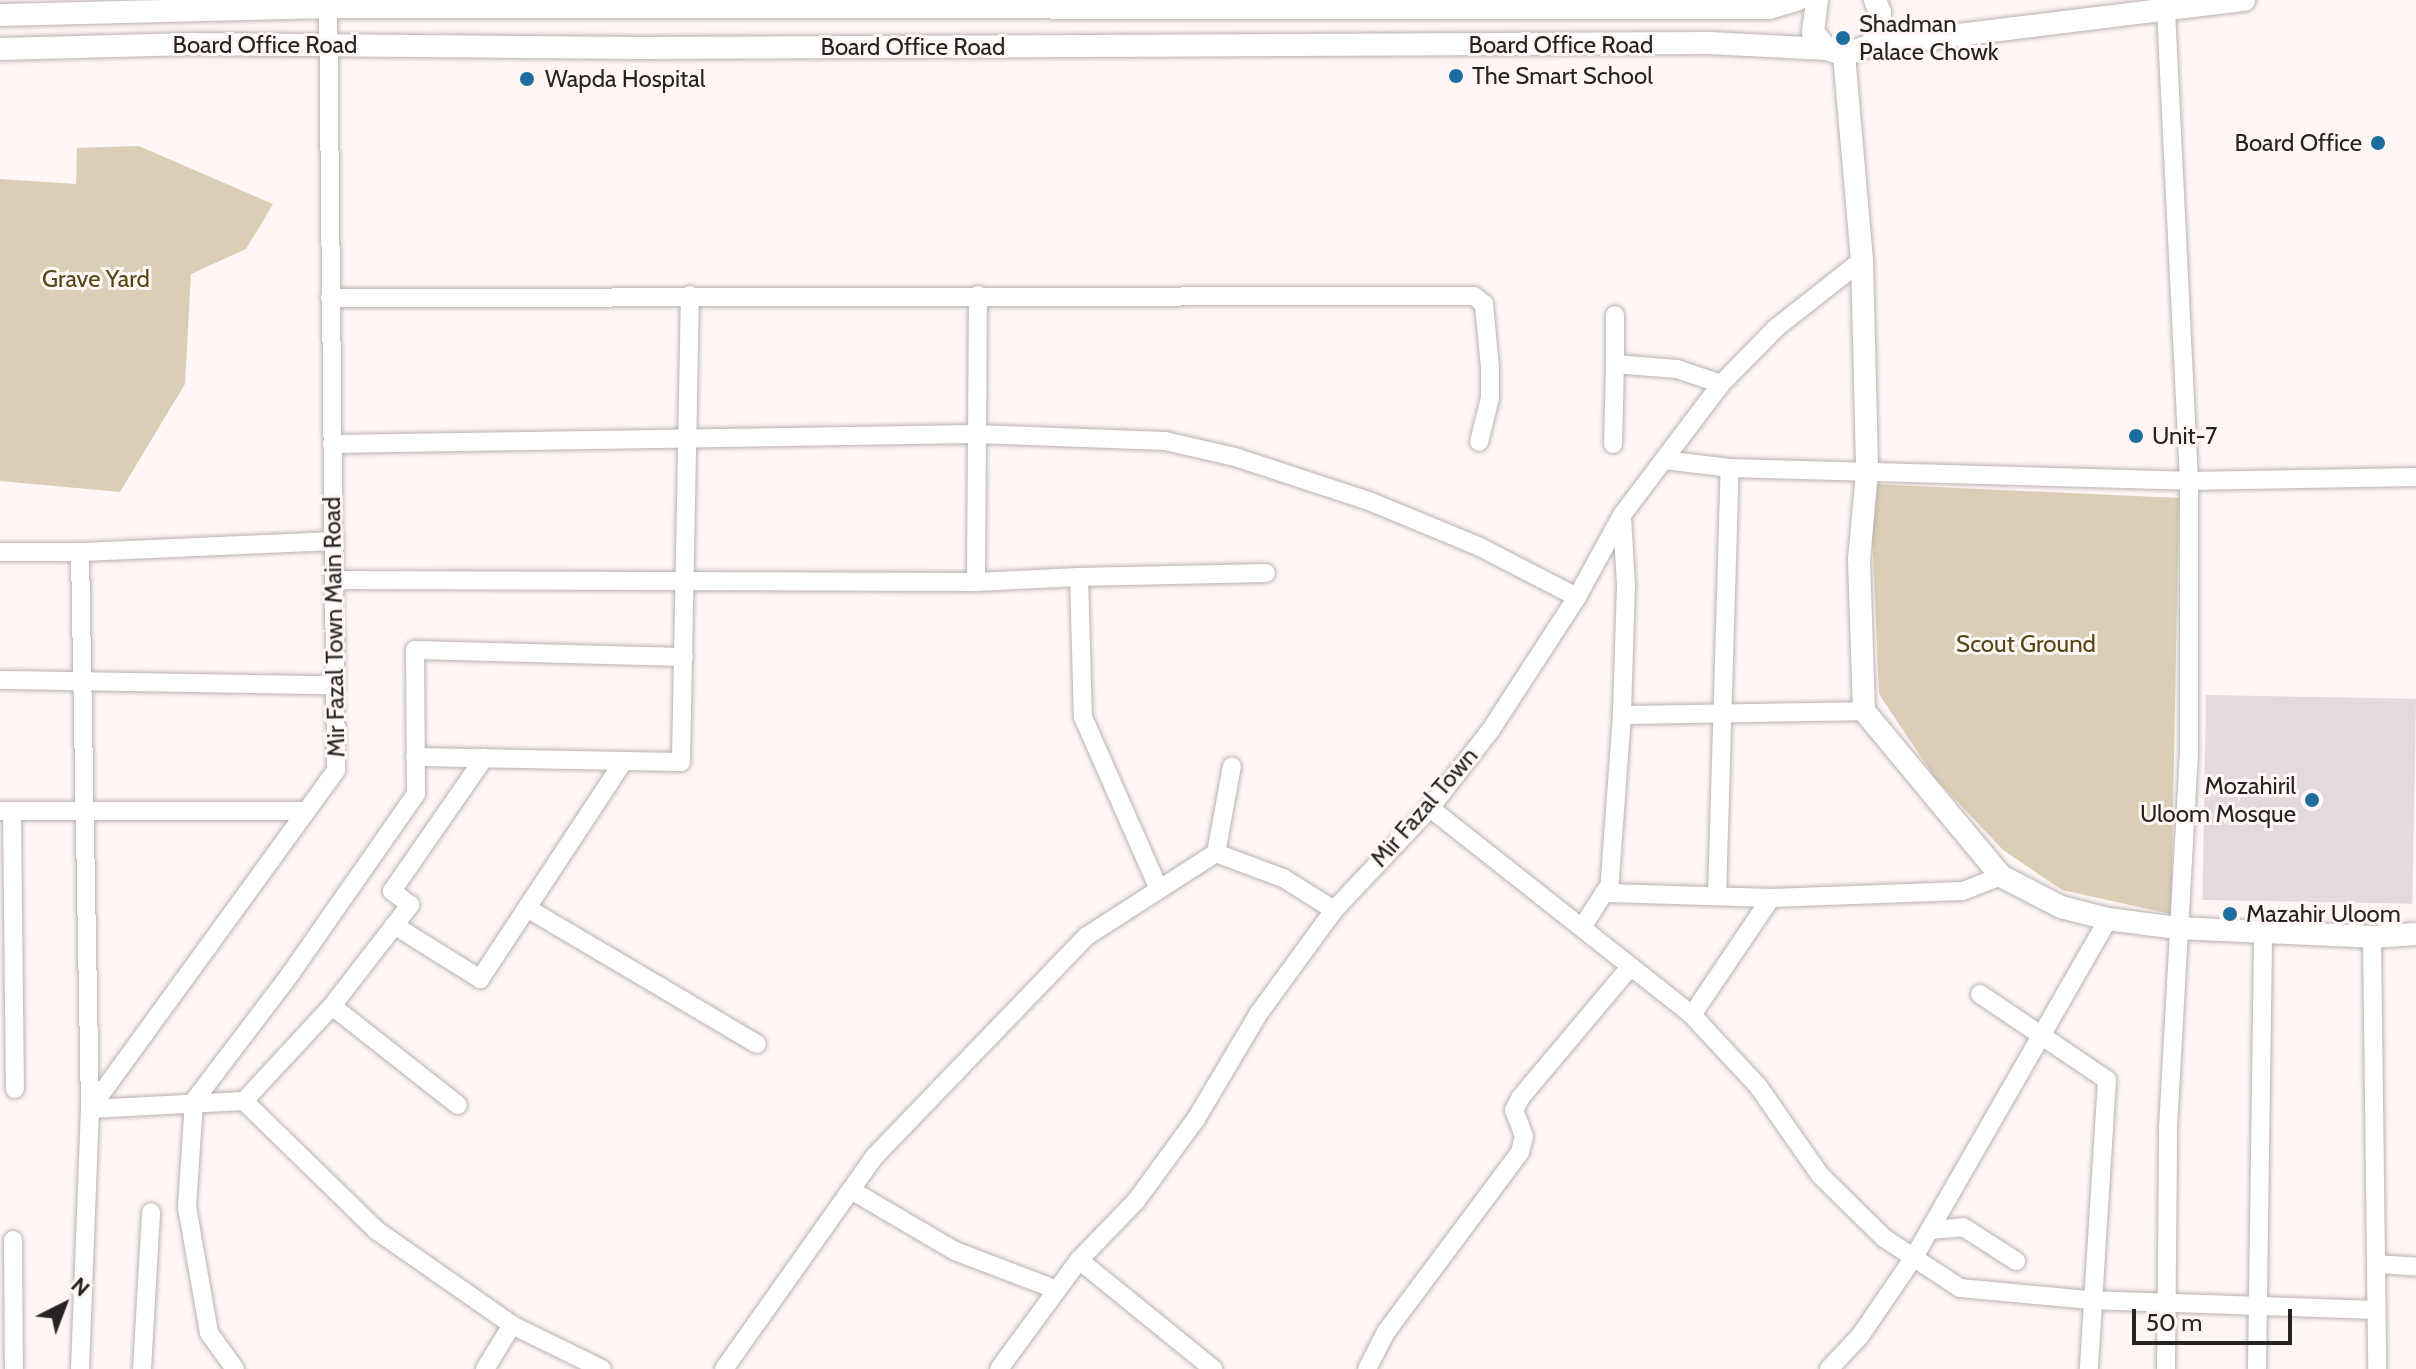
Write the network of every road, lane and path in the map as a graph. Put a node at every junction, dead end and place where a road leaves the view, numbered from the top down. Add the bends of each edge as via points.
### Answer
1 (1797, 0) edge
2 (1817, 0) edge
3 (1875, 0) edge
4 (2244, 0) edge
5 (328, 4) edge
6 (2166, 11) junction
7 (0, 15) edge
8 (329, 44) junction
9 (1869, 46) junction
10 (0, 49) edge
11 (1836, 52) junction
12 (1862, 260) junction
13 (690, 295) junction
14 (978, 295) junction
15 (330, 298) junction
16 (1615, 315) dead end
17 (1615, 364) junction
18 (1721, 384) junction
19 (976, 434) junction
20 (691, 438) junction
21 (1479, 442) dead end
22 (332, 444) junction
23 (1613, 444) dead end
24 (1664, 460) junction
25 (1730, 468) junction
26 (1867, 472) junction
27 (2416, 477) edge
28 (2189, 481) junction
29 (1622, 515) junction
30 (331, 541) junction
31 (0, 552) edge
32 (80, 552) junction
33 (1266, 573) dead end
34 (1079, 577) junction
35 (686, 578) junction
36 (334, 580) junction
37 (976, 582) junction
38 (1577, 597) junction
39 (684, 657) junction
40 (82, 679) junction
41 (0, 680) edge
42 (335, 685) junction
43 (1864, 711) junction
44 (1622, 715) junction
45 (1724, 716) junction
46 (415, 757) junction
47 (484, 758) junction
48 (624, 761) junction
49 (1232, 766) dead end
50 (1430, 808) junction
51 (6, 811) edge
52 (85, 811) junction
53 (304, 811) junction
54 (1216, 853) junction
55 (2001, 876) junction
56 (1159, 889) junction
57 (1606, 890) junction
58 (1717, 896) junction
59 (1771, 898) junction
60 (527, 908) junction
61 (1334, 910) junction
62 (2108, 919) junction
63 (394, 925) junction
64 (1583, 926) junction
65 (2177, 928) junction
66 (2263, 932) junction
67 (2416, 934) edge
68 (2372, 937) junction
69 (1630, 967) junction
70 (1980, 994) dead end
71 (332, 1006) junction
72 (1692, 1015) junction
73 (2042, 1036) junction
74 (757, 1044) dead end
75 (15, 1089) dead end
76 (194, 1101) junction
77 (244, 1101) junction
78 (458, 1105) dead end
79 (90, 1109) junction
80 (851, 1190) junction
81 (151, 1212) dead end
82 (1931, 1230) junction
83 (13, 1240) dead end
84 (1914, 1257) junction
85 (1079, 1260) junction
86 (2016, 1261) dead end
87 (2377, 1264) junction
88 (2416, 1267) edge
89 (1057, 1290) junction
90 (2090, 1300) junction
91 (2168, 1303) junction
92 (2257, 1304) junction
93 (2376, 1310) junction
94 (512, 1325) junction
95 (1196, 1352) junction
96 (14, 1369) edge
97 (80, 1369) edge
98 (142, 1369) edge
99 (235, 1369) edge
100 (485, 1369) edge
101 (602, 1369) edge
102 (724, 1369) edge
103 (999, 1369) edge
104 (1186, 1369) edge
105 (1213, 1369) edge
106 (1367, 1369) edge
107 (1829, 1369) edge
108 (2089, 1369) edge
109 (2166, 1369) edge
110 (2257, 1369) edge
111 (2377, 1369) edge

1 - 5 street, Board Office Road via 1769,8 1388,11
2 - 11 street via 1811,22
3 - 9 street via 1881,23
4 - 6 street
5 - 7 street, Board Office Road
5 - 8 street, Mir Fazal Town Main Road
6 - 9 street
6 - 28 street
8 - 10 street, Board Office Road
8 - 11 street, Board Office Road via 1709,43
8 - 15 street, Mir Fazal Town Main Road
9 - 11 street
11 - 12 street
12 - 18 street, Mir Fazal Town via 1776,328
12 - 26 street
13 - 14 street
13 - 15 street
13 - 20 street
14 - 19 street
14 - 21 street via 1478,297 1484,304 1490,398
15 - 22 street, Mir Fazal Town Main Road
16 - 17 street
17 - 18 street via 1677,369
17 - 23 street
18 - 24 street, Mir Fazal Town
19 - 20 street
19 - 37 street
19 - 38 street via 1165,441 1235,457 1369,501 1480,547
20 - 22 street
20 - 35 street
22 - 30 street, Mir Fazal Town Main Road
24 - 25 street
24 - 29 street, Mir Fazal Town
25 - 26 street
25 - 45 street
26 - 28 street
26 - 43 street via 1859,560
27 - 28 street
28 - 65 street via 2189,754
29 - 38 street, Mir Fazal Town
29 - 44 street
30 - 32 street
30 - 36 street, Mir Fazal Town Main Road
31 - 32 street
32 - 40 street
33 - 34 street
34 - 37 street
34 - 56 street via 1083,717
35 - 36 street
35 - 37 street
35 - 39 street
36 - 42 street, Mir Fazal Town Main Road
38 - 50 street, Mir Fazal Town via 1490,731
39 - 46 street via 415,650
39 - 48 street via 681,762
40 - 41 street
40 - 42 street
40 - 52 street
42 - 53 street, Mir Fazal Town Main Road via 336,770
43 - 45 street
43 - 55 street
44 - 45 street
44 - 57 street
45 - 58 street
46 - 47 street
46 - 76 street via 416,794
47 - 48 street
47 - 63 street via 392,891 410,905
48 - 60 street
49 - 54 street
50 - 61 street, Mir Fazal Town
50 - 64 street
51 - 52 street
51 - 75 street
52 - 53 street
52 - 79 street
53 - 79 street, Mir Fazal Town Main Road
54 - 56 street
54 - 61 street via 1283,878
55 - 59 street via 1963,891
55 - 62 street via 2061,907
56 - 80 street via 1087,936 875,1156
57 - 58 street
57 - 64 street
58 - 59 street
59 - 72 street
60 - 63 street via 480,979
60 - 74 street
61 - 85 street, Mir Fazal Town via 1259,1013 1196,1119 1153,1178
62 - 65 street
62 - 73 street
63 - 71 street
64 - 69 street
65 - 66 street
65 - 91 street
66 - 68 street
66 - 92 street
67 - 68 street
68 - 87 street
69 - 72 street
69 - 106 street via 1521,1097 1514,1110 1524,1136 1520,1152 1386,1332
70 - 73 street
71 - 77 street
71 - 78 street
72 - 84 street via 1758,1086 1820,1175 1884,1238
73 - 82 street
73 - 90 street via 2107,1080 2110,1089
76 - 77 street
76 - 79 street
76 - 99 street via 187,1207 209,1333
77 - 94 street via 376,1230
79 - 97 street
80 - 89 street via 955,1251
80 - 102 street
81 - 98 street
82 - 84 street
82 - 86 street via 1963,1227
83 - 96 street
84 - 90 street via 1960,1288
84 - 107 street via 1860,1336
85 - 89 street, Mir Fazal Town
85 - 95 street
87 - 88 street
87 - 93 street
89 - 103 street, Mir Fazal Town
90 - 91 street
90 - 108 street
91 - 92 street
91 - 109 street
92 - 93 street
92 - 110 street
93 - 111 street
94 - 100 street
94 - 101 street
95 - 104 street
95 - 105 street

